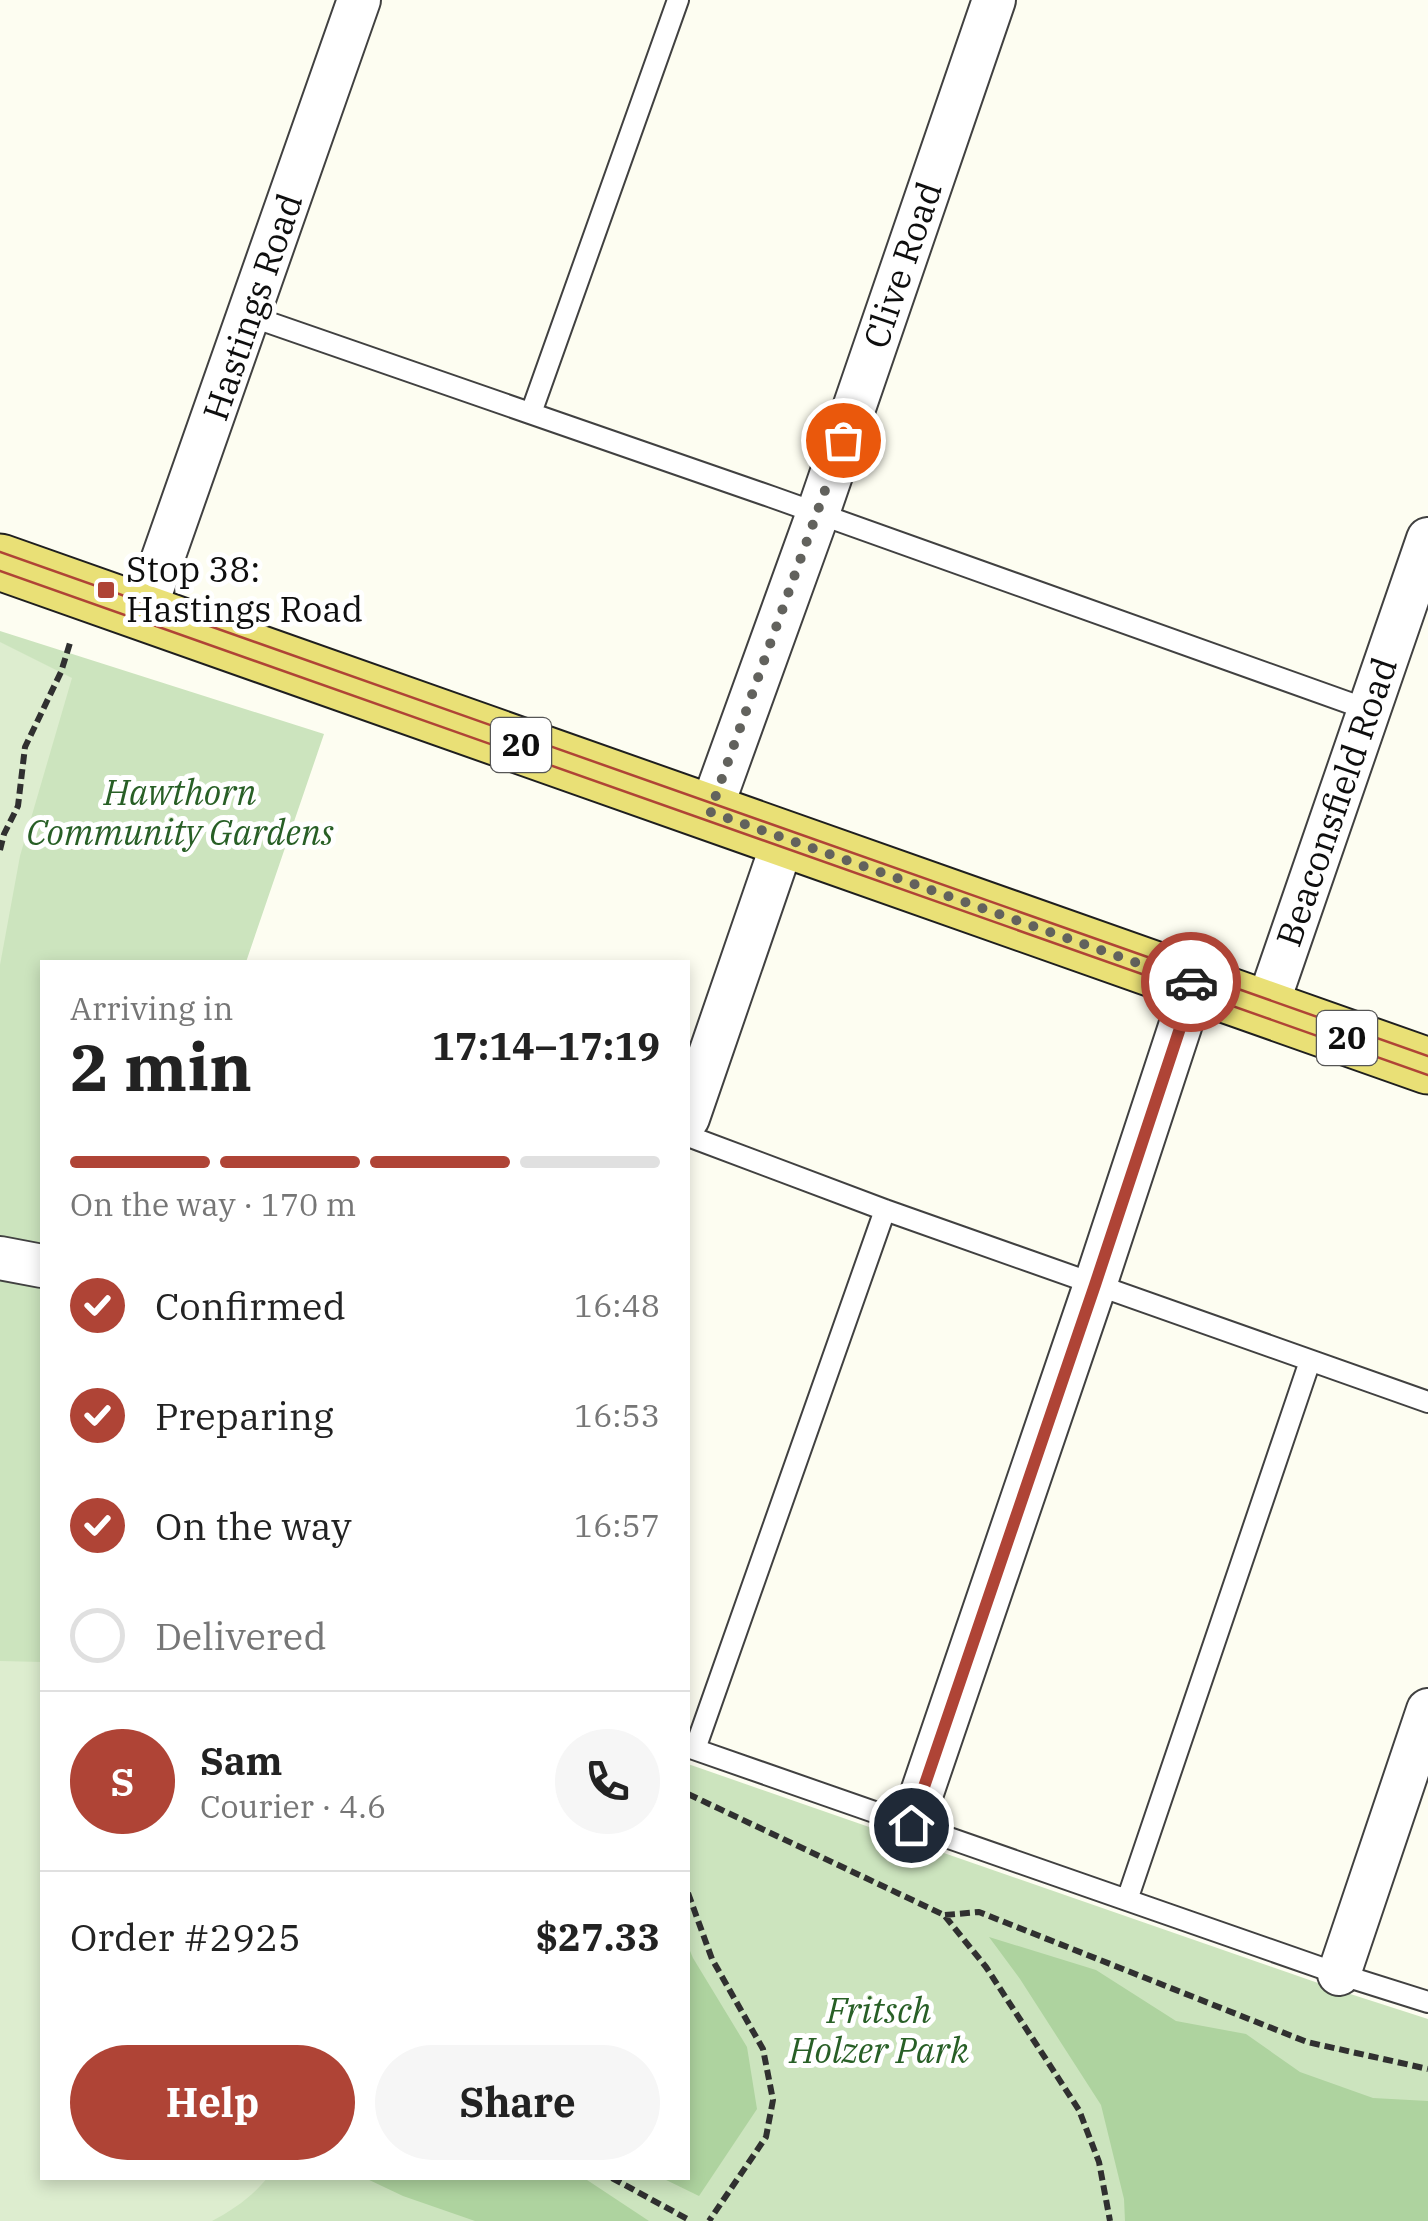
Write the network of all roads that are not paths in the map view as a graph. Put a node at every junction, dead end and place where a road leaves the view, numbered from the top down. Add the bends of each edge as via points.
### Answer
1 (360, 0) edge
2 (678, 0) edge
3 (994, 0) edge
4 (250, 316) junction
5 (531, 414) junction
6 (818, 513) junction
7 (1428, 539) edge
8 (0, 562) edge
9 (144, 612) junction
10 (1369, 710) junction
11 (710, 812) junction
12 (784, 838) junction
13 (1194, 984) junction
14 (1266, 1009) junction
15 (1428, 1066) edge
16 (690, 1112) edge
17 (690, 1137) edge
18 (885, 1210) junction
19 (0, 1258) edge
20 (40, 1266) edge
21 (1095, 1285) junction
22 (1310, 1361) junction
23 (1428, 1402) edge
24 (1428, 1710) edge
25 (691, 1748) edge
26 (911, 1825) junction
27 (1126, 1900) junction
28 (1339, 1974) junction
29 (1428, 2002) edge

1 - 4 street, Hastings Road
2 - 5 lane
3 - 6 street, Clive Road
4 - 5 lane
4 - 9 street, Hastings Road
5 - 6 lane
6 - 10 lane
6 - 11 street, Clive Road
7 - 10 street, Beaconsfield Road
8 - 9 main road, 20
9 - 11 main road, 20
10 - 14 street, Beaconsfield Road
11 - 12 main road, 20
12 - 13 main road, 20
12 - 16 street
13 - 14 main road, 20
13 - 21 street
14 - 15 main road, 20
17 - 18 lane
18 - 21 lane
18 - 25 lane
19 - 20 street
21 - 22 lane
21 - 26 street
22 - 23 lane
22 - 27 lane
24 - 28 street
25 - 26 lane
26 - 27 lane
27 - 28 lane
28 - 29 lane

